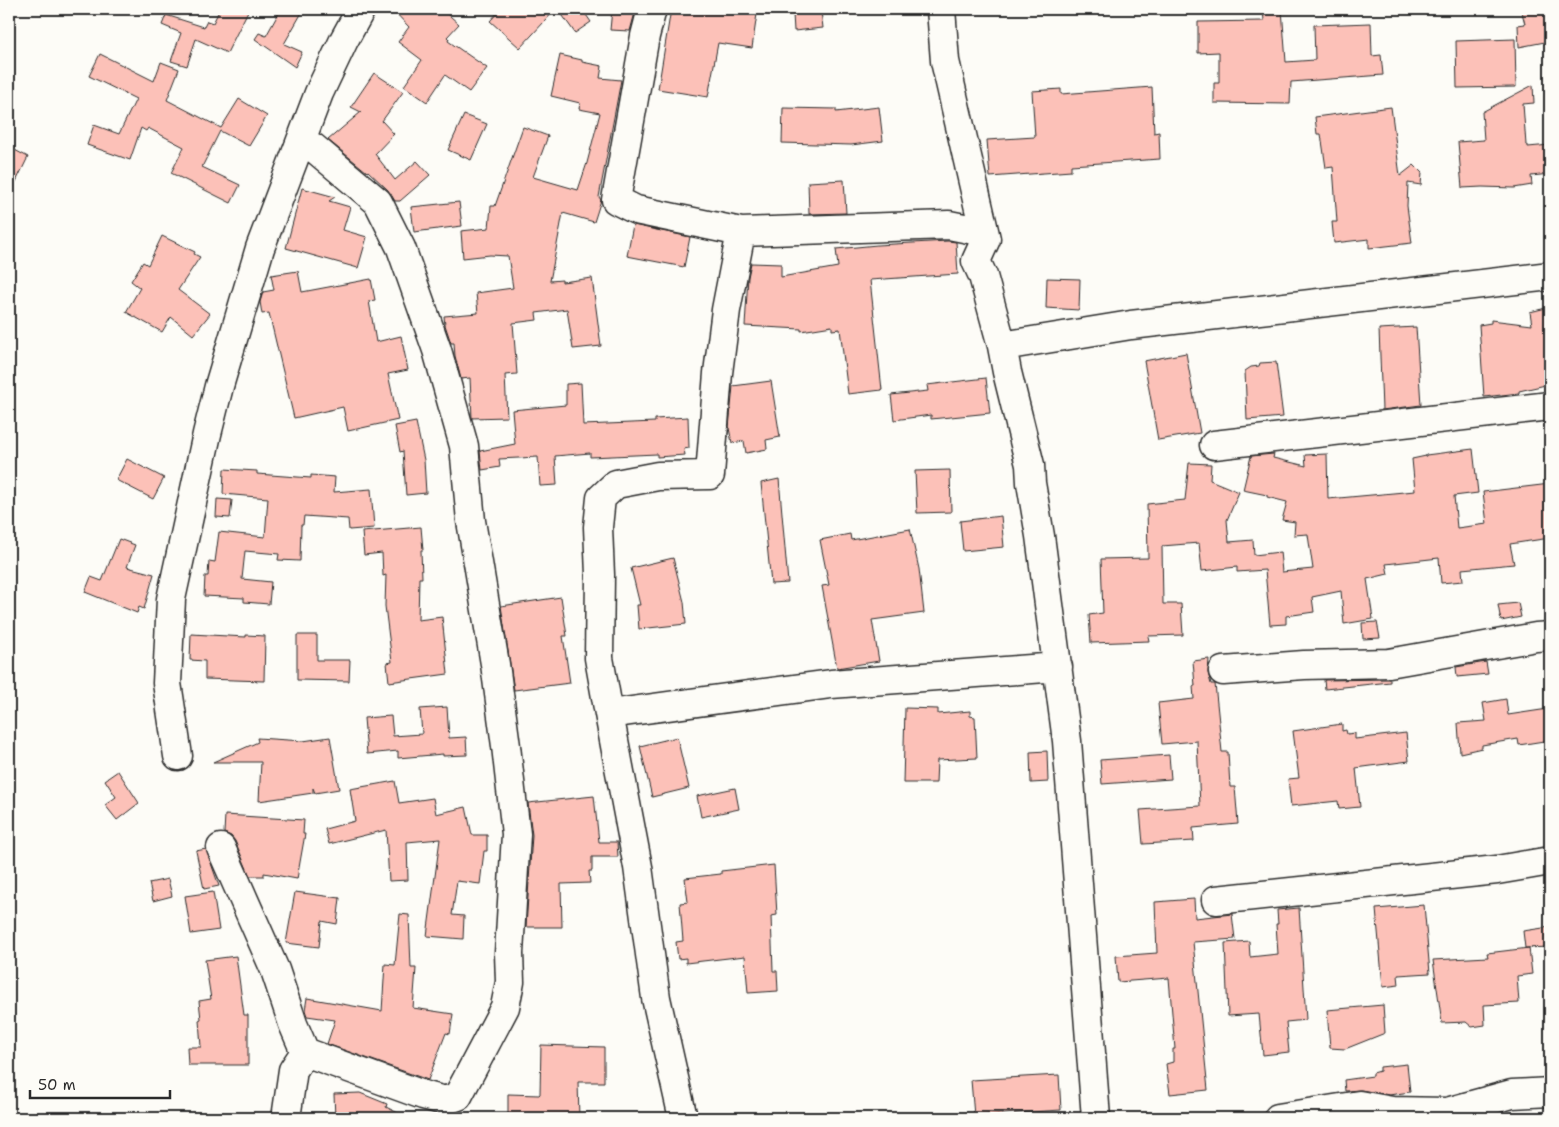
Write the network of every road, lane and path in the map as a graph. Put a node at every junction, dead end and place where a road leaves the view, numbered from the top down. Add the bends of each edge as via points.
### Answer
1 (361, 9) edge
2 (652, 9) edge
3 (941, 9) edge
4 (301, 140) junction
5 (741, 232) junction
6 (986, 239) junction
7 (1550, 276) edge
8 (1002, 346) junction
9 (1550, 406) edge
10 (1214, 445) dead end
11 (1550, 636) edge
12 (1058, 667) junction
13 (1223, 671) dead end
14 (609, 714) junction
15 (178, 756) dead end
16 (221, 848) dead end
17 (1550, 861) edge
18 (1216, 900) dead end
19 (305, 1052) junction
20 (1550, 1092) edge
21 (286, 1118) edge
22 (683, 1118) edge
23 (1096, 1118) edge
24 (1278, 1118) edge

1 - 4 street via 344,40
2 - 5 street via 616,200 636,210
3 - 6 street via 945,61
4 - 15 street via 260,248 219,386 171,599 166,683
4 - 19 street via 378,202 402,248 437,350 464,446 471,521 497,682 516,834 510,982 505,1007 458,1096 445,1100 423,1095
5 - 6 street via 949,225 974,230
5 - 14 street via 726,310 710,475 658,476 616,484 601,498 598,527 599,658
6 - 8 street via 976,261
7 - 8 street via 1131,324
8 - 12 street via 1030,465
9 - 10 street
11 - 13 street via 1390,663
12 - 14 street via 831,684
12 - 23 street via 1067,741
14 - 22 street via 638,867 656,998
16 - 19 street via 276,970
17 - 18 street via 1497,870
19 - 21 street via 293,1070
20 - 24 street via 1512,1094 1447,1112 1359,1105

